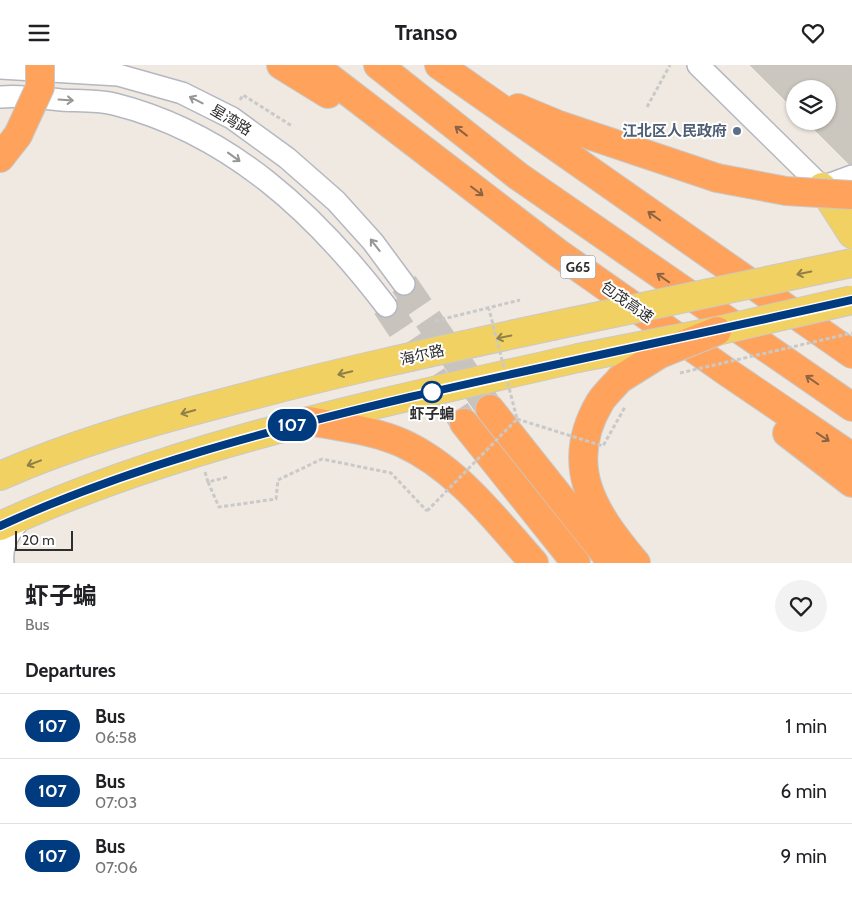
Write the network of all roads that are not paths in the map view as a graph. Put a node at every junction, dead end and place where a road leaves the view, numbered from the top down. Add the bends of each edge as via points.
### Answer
1 (40, 65) edge
2 (281, 65) edge
3 (313, 65) edge
4 (378, 65) edge
5 (439, 65) edge
6 (698, 65) edge
7 (0, 68) edge
8 (472, 90) junction
9 (0, 97) edge
10 (0, 158) edge
11 (445, 166) junction
12 (852, 176) edge
13 (822, 187) junction
14 (852, 195) edge
15 (852, 213) edge
16 (852, 234) edge
17 (558, 253) junction
18 (852, 263) edge
19 (404, 284) tunnel mouth
20 (848, 302) edge
21 (386, 306) tunnel mouth
22 (716, 331) junction
23 (852, 354) edge
24 (852, 407) edge
25 (490, 409) tunnel mouth
26 (309, 421) junction
27 (464, 423) tunnel mouth
28 (852, 457) edge
29 (0, 476) edge
30 (852, 483) edge
31 (25, 514) junction
32 (0, 525) edge
33 (3, 563) edge
34 (534, 563) edge
35 (576, 563) edge
36 (613, 563) edge
37 (636, 563) edge

1 - 10 highway, bridge via 40,87 18,135
2 - 11 highway
3 - 11 highway, 包茂高速 / G65
24 -> 4 highway, G65 via 518,176
5 - 8 highway
6 - 13 street
19 -> 7 street, 星湾路 via 373,242 336,201 287,157 232,118 182,93 118,75
8 - 14 highway, bridge via 559,125 717,178 786,191
23 -> 8 highway
9 -> 21 street, 星湾路 via 112,104 173,122 218,146 271,184 316,223 354,263
11 -> 17 highway, 包茂高速 / G65
12 - 13 street
13 - 15 main road
13 - 16 main road
17 -> 28 highway, 包茂高速 / G65
17 - 30 highway via 635,320
18 -> 29 main road, 海尔路, bridge via 329,376 192,411
20 - 22 main road, bridge
22 - 26 main road, bridge
22 - 37 highway, bridge via 660,354 620,379 600,401 589,429 583,450 584,479 596,509 612,535
25 - 36 highway
26 - 31 main road via 140,471
26 - 34 highway via 364,431 402,443 441,467 478,499
27 - 35 highway
31 - 32 main road
31 - 33 street via 4,542

